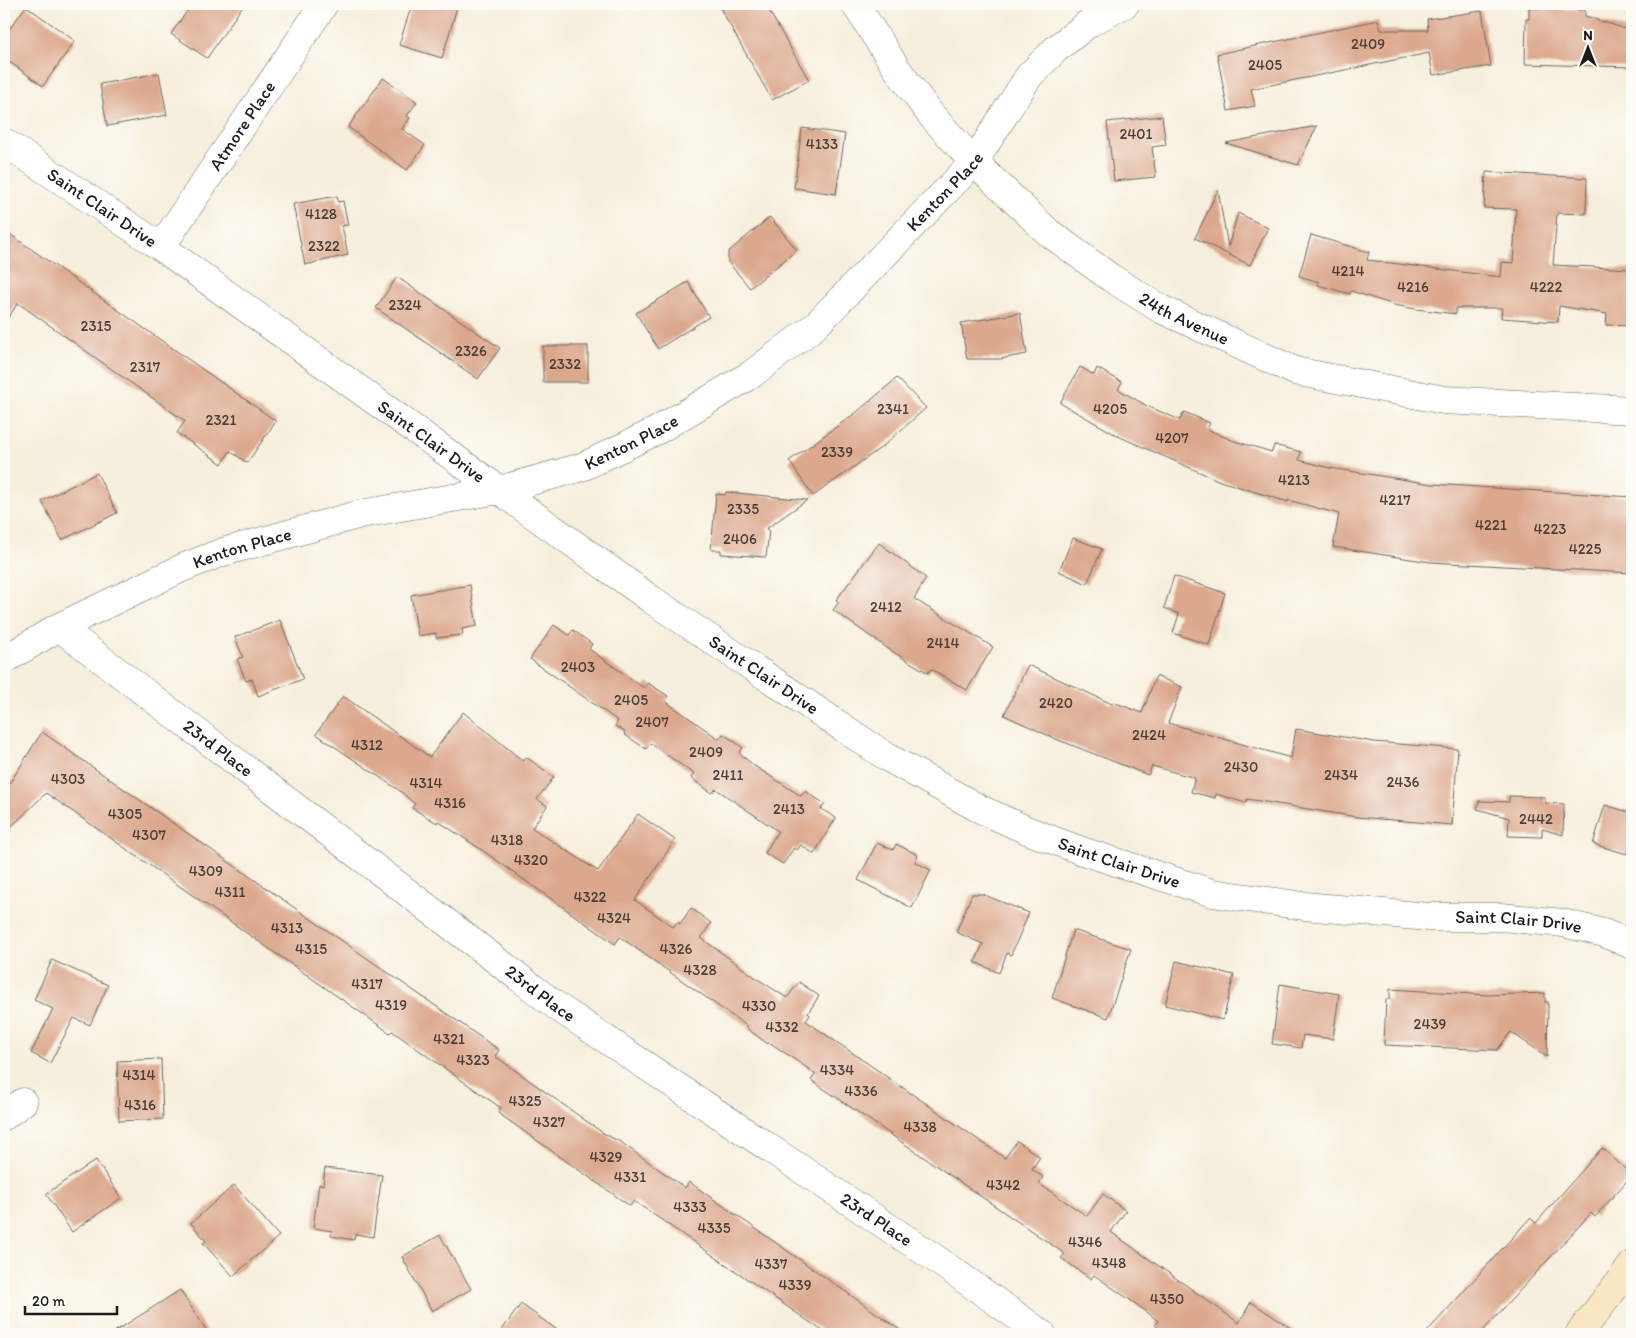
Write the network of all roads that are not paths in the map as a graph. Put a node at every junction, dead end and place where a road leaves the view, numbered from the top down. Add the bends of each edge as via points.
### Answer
1 (324, 4) edge
2 (855, 4) edge
3 (1125, 4) edge
4 (4, 142) edge
5 (974, 162) junction
6 (161, 247) junction
7 (1632, 410) edge
8 (499, 490) junction
9 (59, 627) junction
10 (4, 660) edge
11 (1632, 945) edge
12 (1632, 1265) edge
13 (1042, 1334) edge
14 (1579, 1334) edge

1 - 6 street, Atmore Place
2 - 5 street, 24th Avenue via 896,69
3 - 5 street, Kenton Place via 1089,23 1056,49 1030,76
4 - 6 street, Saint Clair Drive
5 - 7 street, 24th Avenue via 1048,232 1111,278 1161,309 1295,371 1444,400
5 - 8 street, Kenton Place via 815,326 752,374 658,430 582,467
6 - 8 street, Saint Clair Drive
8 - 9 street, Kenton Place via 361,514 223,552 182,568
8 - 11 street, Saint Clair Drive via 652,600 887,757 980,809 1029,831 1212,894 1429,917 1501,917 1563,923
9 - 10 street, Kenton Place
9 - 13 street, 23rd Place via 559,1008 928,1254
12 - 14 street

